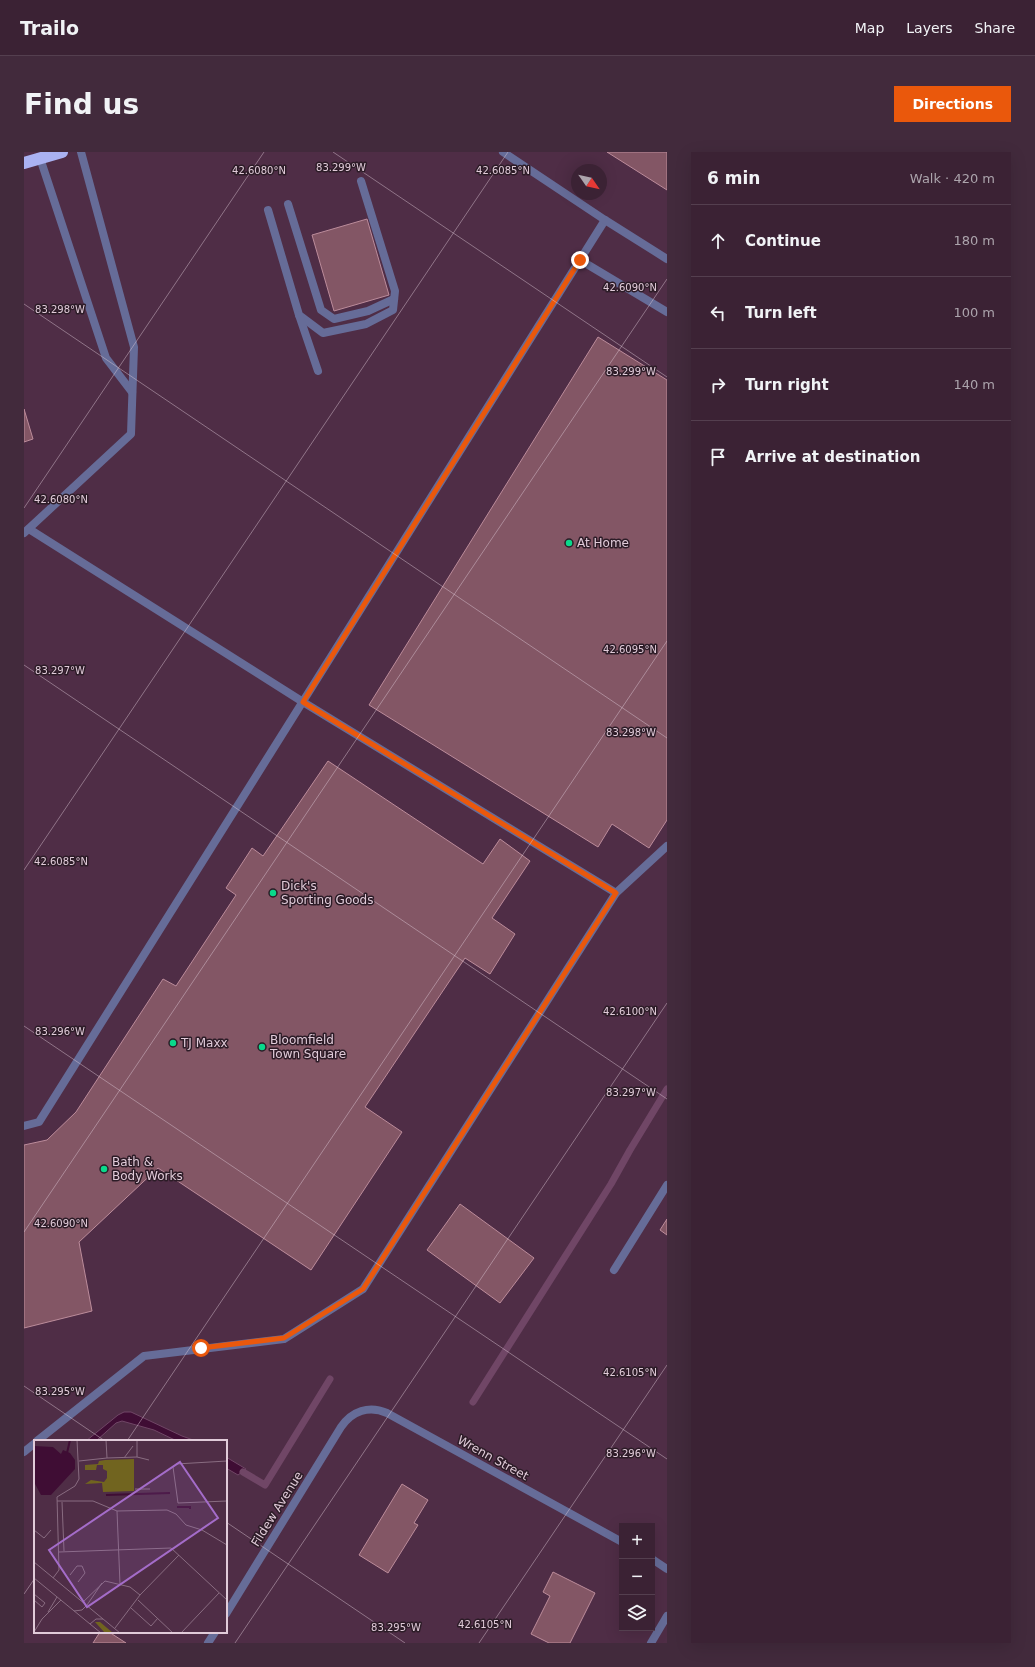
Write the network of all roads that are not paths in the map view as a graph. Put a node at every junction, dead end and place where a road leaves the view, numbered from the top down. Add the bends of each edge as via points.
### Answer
1 (62, 152) edge
2 (81, 152) edge
3 (502, 152) edge
4 (40, 155) edge
5 (24, 163) edge
6 (361, 181) dead end
7 (288, 204) dead end
8 (268, 210) dead end
9 (605, 220) junction
10 (667, 259) edge
11 (580, 260) junction
12 (394, 299) junction
13 (667, 312) edge
14 (299, 315) junction
15 (318, 371) dead end
16 (132, 392) junction
17 (26, 531) edge
18 (303, 702) junction
19 (667, 846) edge
20 (616, 893) junction
21 (24, 1126) edge
22 (667, 1185) edge
23 (614, 1270) dead end
24 (349, 1417) joint
25 (38, 1440) edge
26 (34, 1444) edge
27 (24, 1452) edge
28 (619, 1540) edge
29 (655, 1561) edge
30 (667, 1569) edge
31 (227, 1612) edge
32 (667, 1616) edge
33 (214, 1633) edge
34 (208, 1643) edge
35 (651, 1643) edge

1 - 4 highway
2 - 16 street via 134,347
3 - 9 street
4 - 5 highway
4 - 16 street via 106,358
6 - 12 street via 395,291
7 - 12 street via 321,310 334,319 368,311
8 - 14 street
9 - 10 street
9 - 11 street
11 - 13 street
11 - 18 street
12 - 14 street via 393,310 366,324 323,333
14 - 15 street
16 - 17 street via 131,434
17 - 18 street
18 - 20 street
18 - 21 street via 39,1122
19 - 20 street
20 - 25 street via 363,1289 284,1338 144,1356
22 - 23 street
24 - 28 street, Wrenn Street via 371,1409 387,1413
24 - 31 street, Fildew Avenue
26 - 27 street
29 - 30 street
32 - 35 street
33 - 34 street

